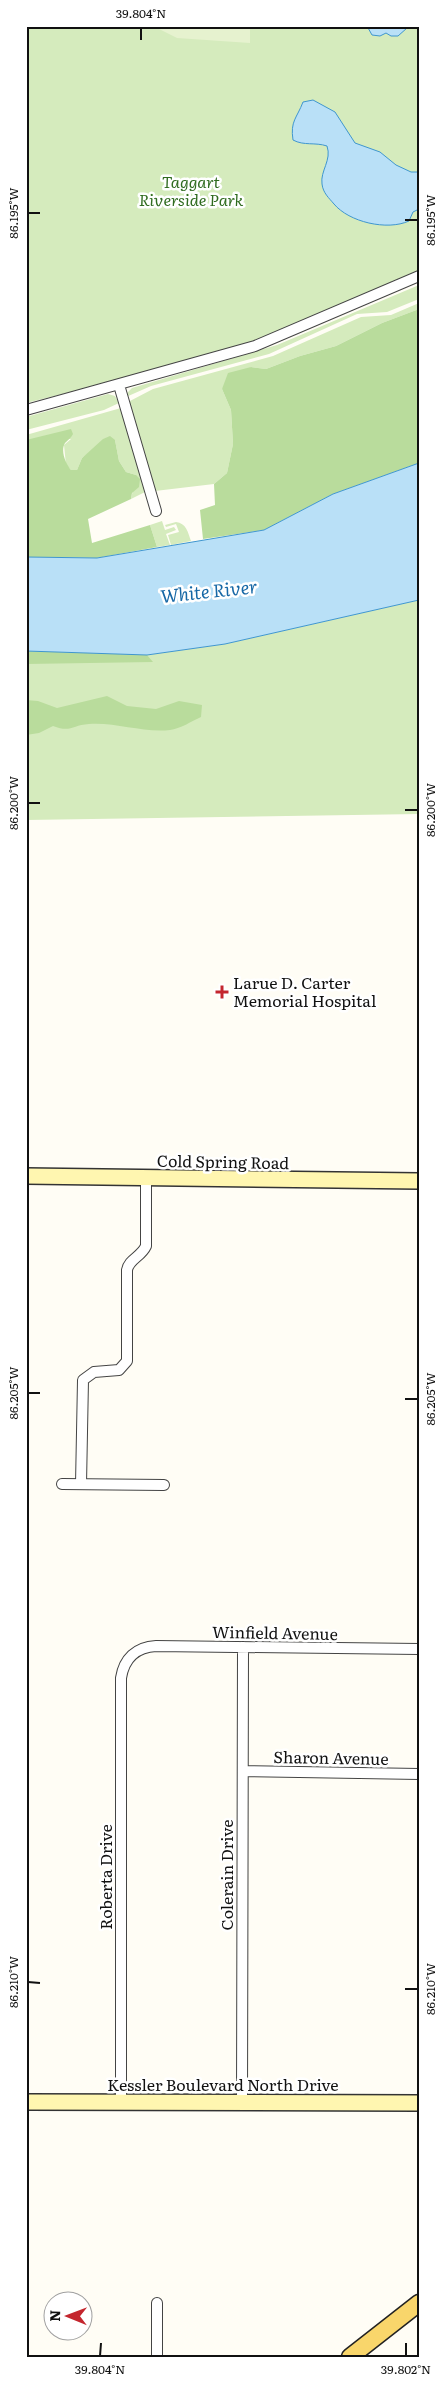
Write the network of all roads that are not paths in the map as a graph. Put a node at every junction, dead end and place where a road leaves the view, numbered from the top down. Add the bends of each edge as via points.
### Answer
1 (419, 276) edge
2 (118, 384) junction
3 (26, 410) edge
4 (156, 511) dead end
5 (26, 1176) edge
6 (146, 1178) junction
7 (419, 1182) edge
8 (62, 1484) dead end
9 (82, 1484) junction
10 (164, 1485) dead end
11 (243, 1647) junction
12 (419, 1649) edge
13 (133, 1654) joint
14 (243, 1771) junction
15 (419, 1774) edge
16 (26, 2102) edge
17 (121, 2102) junction
18 (242, 2102) junction
19 (419, 2103) edge
20 (157, 2303) dead end
21 (419, 2303) edge
22 (156, 2357) edge
23 (350, 2357) edge

1 - 2 street via 263,343
2 - 3 street
2 - 4 street
5 - 6 main road, Cold Spring Road
6 - 7 main road, Cold Spring Road
6 - 9 street via 146,1246 127,1270 127,1361 119,1370 94,1372 83,1380
8 - 9 street
9 - 10 street
11 - 12 street, Winfield Avenue
11 - 13 street, Winfield Avenue via 151,1646
11 - 14 street, Colerain Drive
13 - 17 street, Roberta Drive via 124,1666 121,1678
14 - 15 street, Sharon Avenue
14 - 18 street, Colerain Drive
16 - 17 main road, Kessler Boulevard North Drive
17 - 18 main road, Kessler Boulevard North Drive
18 - 19 main road, Kessler Boulevard North Drive
20 - 22 street
21 - 23 main road

